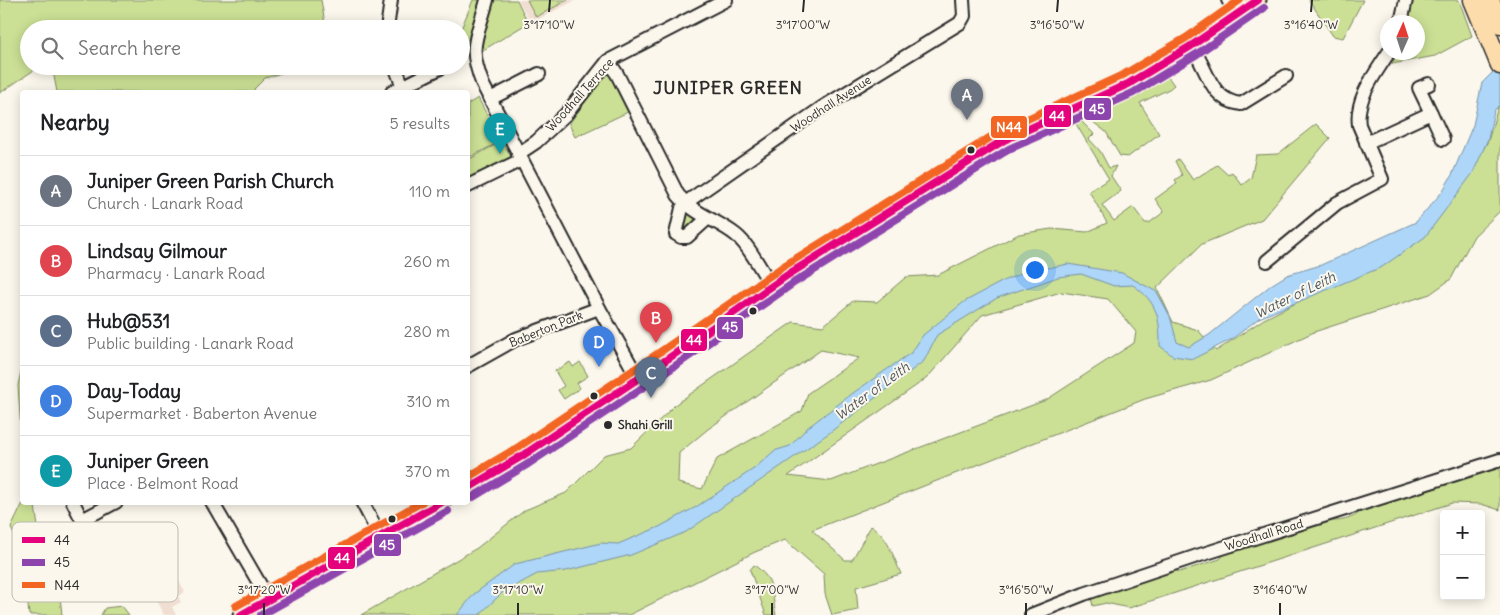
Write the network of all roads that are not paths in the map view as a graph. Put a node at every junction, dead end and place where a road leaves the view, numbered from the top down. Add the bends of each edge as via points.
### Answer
1 (391, 0) edge
2 (487, 0) edge
3 (726, 0) edge
4 (963, 0) edge
5 (1228, 0) edge
6 (1258, 0) edge
7 (1406, 0) edge
8 (1473, 0) edge
9 (1490, 0) edge
10 (1238, 14) junction
11 (1403, 15) edge
12 (388, 20) edge
13 (1500, 24) edge
14 (1191, 46) junction
15 (470, 49) edge
16 (1384, 60) edge
17 (608, 61) junction
18 (470, 62) edge
19 (1500, 65) edge
20 (539, 74) dead end
21 (396, 75) edge
22 (427, 75) edge
23 (1286, 76) dead end
24 (1429, 84) dead end
25 (398, 90) edge
26 (490, 99) junction
27 (1431, 113) junction
28 (1444, 139) dead end
29 (1366, 143) junction
30 (520, 157) junction
31 (470, 185) edge
32 (686, 204) junction
33 (707, 219) junction
34 (1267, 261) dead end
35 (772, 286) junction
36 (599, 308) junction
37 (470, 365) edge
38 (638, 378) junction
39 (1500, 460) edge
40 (470, 487) edge
41 (74, 505) edge
42 (110, 505) edge
43 (214, 505) edge
44 (364, 505) edge
45 (438, 505) edge
46 (381, 538) junction
47 (270, 600) junction
48 (241, 615) edge
49 (1031, 615) edge

1 - 12 street
2 - 15 street
3 - 17 street, Woodhall Terrace
4 - 32 street, Woodhall Avenue via 964,16 960,23 823,108
5 - 10 street
6 - 10 main road
7 - 11 street
8 - 19 highway
9 - 13 highway
10 - 14 main road
14 - 23 street via 1200,58 1208,79 1222,97 1241,104 1255,88
14 - 35 main road via 1128,84 1004,140
16 - 29 street via 1359,108 1359,125
17 - 30 street, Woodhall Terrace via 566,114
17 - 32 street via 678,195
18 - 26 street
20 - 26 street
21 - 25 street
22 - 25 street
24 - 27 street via 1419,88
26 - 30 street
27 - 28 street
27 - 29 street
29 - 34 street via 1382,179 1337,203
30 - 31 street, Woodhall Terrace
30 - 36 street
32 - 33 street
32 - 33 street via 676,228 678,236 687,237
33 - 35 street via 737,235
35 - 38 main road
36 - 37 street, Baberton Park via 516,339
36 - 38 street
38 - 40 main road
39 - 49 street, Woodhall Road via 1188,559
41 - 42 street via 82,520
43 - 47 street
44 - 46 street
45 - 46 main road
46 - 47 main road
47 - 48 main road

